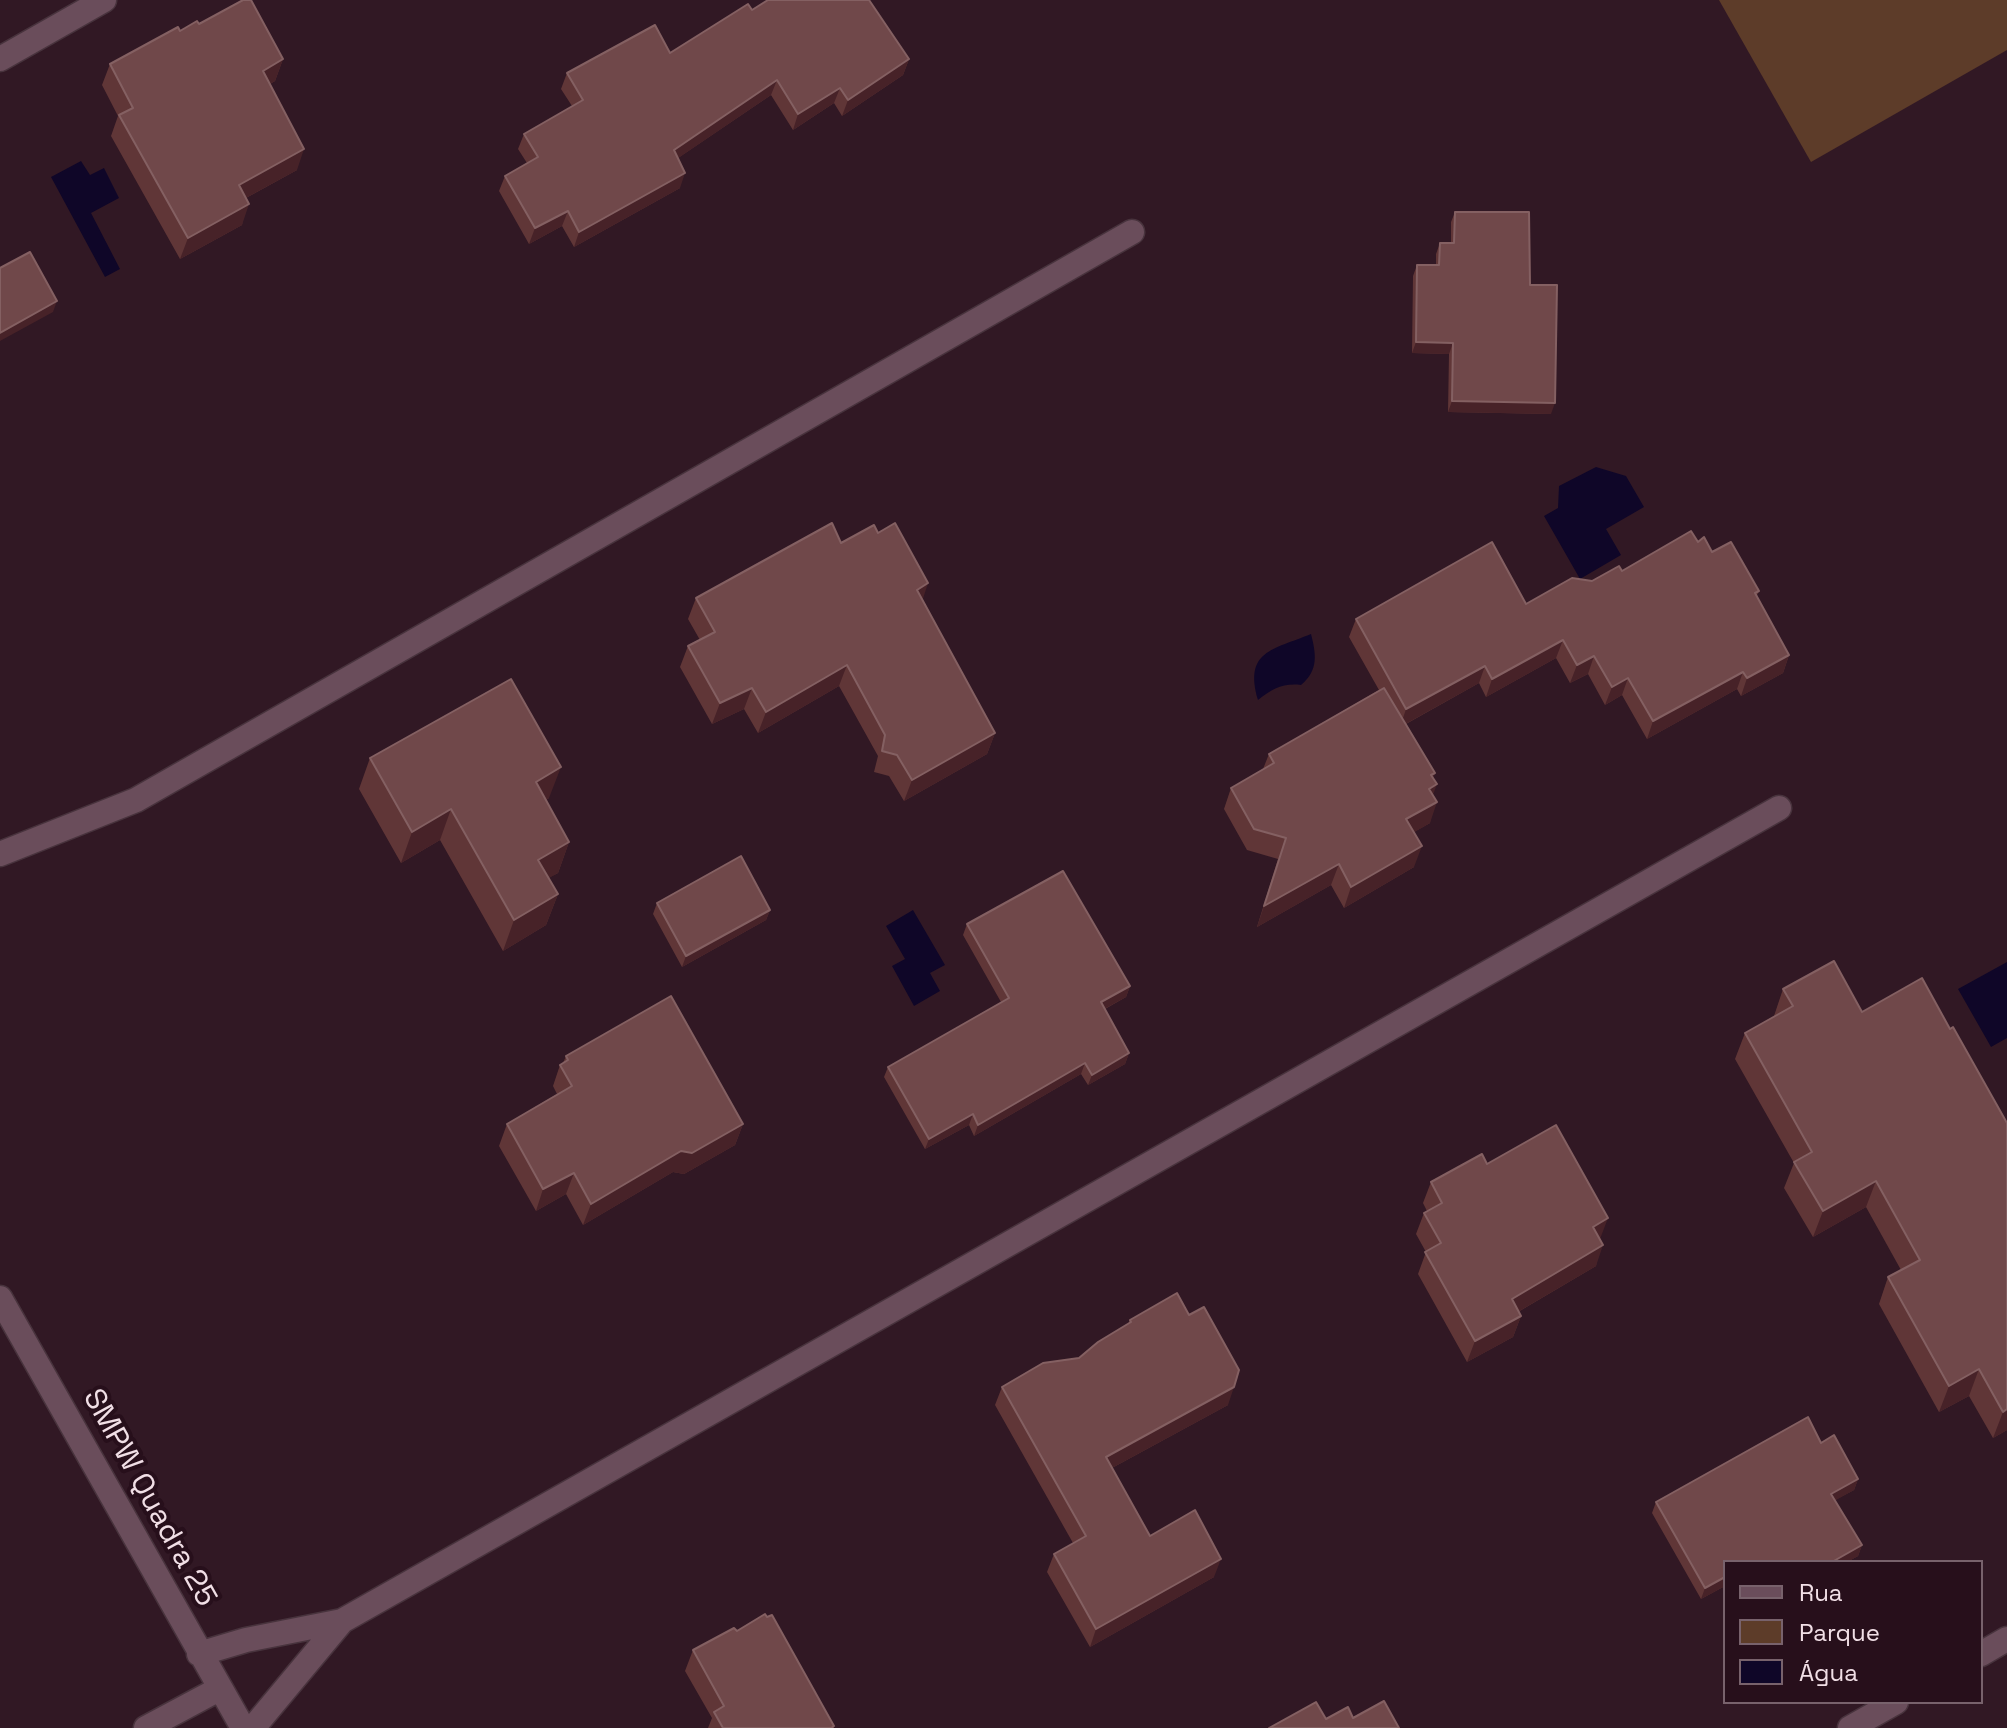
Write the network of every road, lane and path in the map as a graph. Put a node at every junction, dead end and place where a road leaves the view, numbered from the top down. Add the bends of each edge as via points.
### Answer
1 (104, 0) edge
2 (0, 59) edge
3 (1132, 232) dead end
4 (1779, 808) dead end
5 (0, 854) edge
6 (0, 1298) edge
7 (342, 1621) junction
8 (2007, 1639) edge
9 (1983, 1653) edge
10 (199, 1654) junction
11 (219, 1689) junction
12 (1892, 1704) edge
13 (146, 1728) edge
14 (243, 1728) edge
15 (253, 1728) edge
16 (1850, 1728) edge

1 - 2 street
3 - 5 street via 136,800
4 - 7 street
6 - 10 street, SMPW Quadra 25
7 - 10 street
7 - 15 street
8 - 9 street
10 - 11 street, SMPW Quadra 25
11 - 13 street
11 - 14 street, SMPW Quadra 25
12 - 16 street

